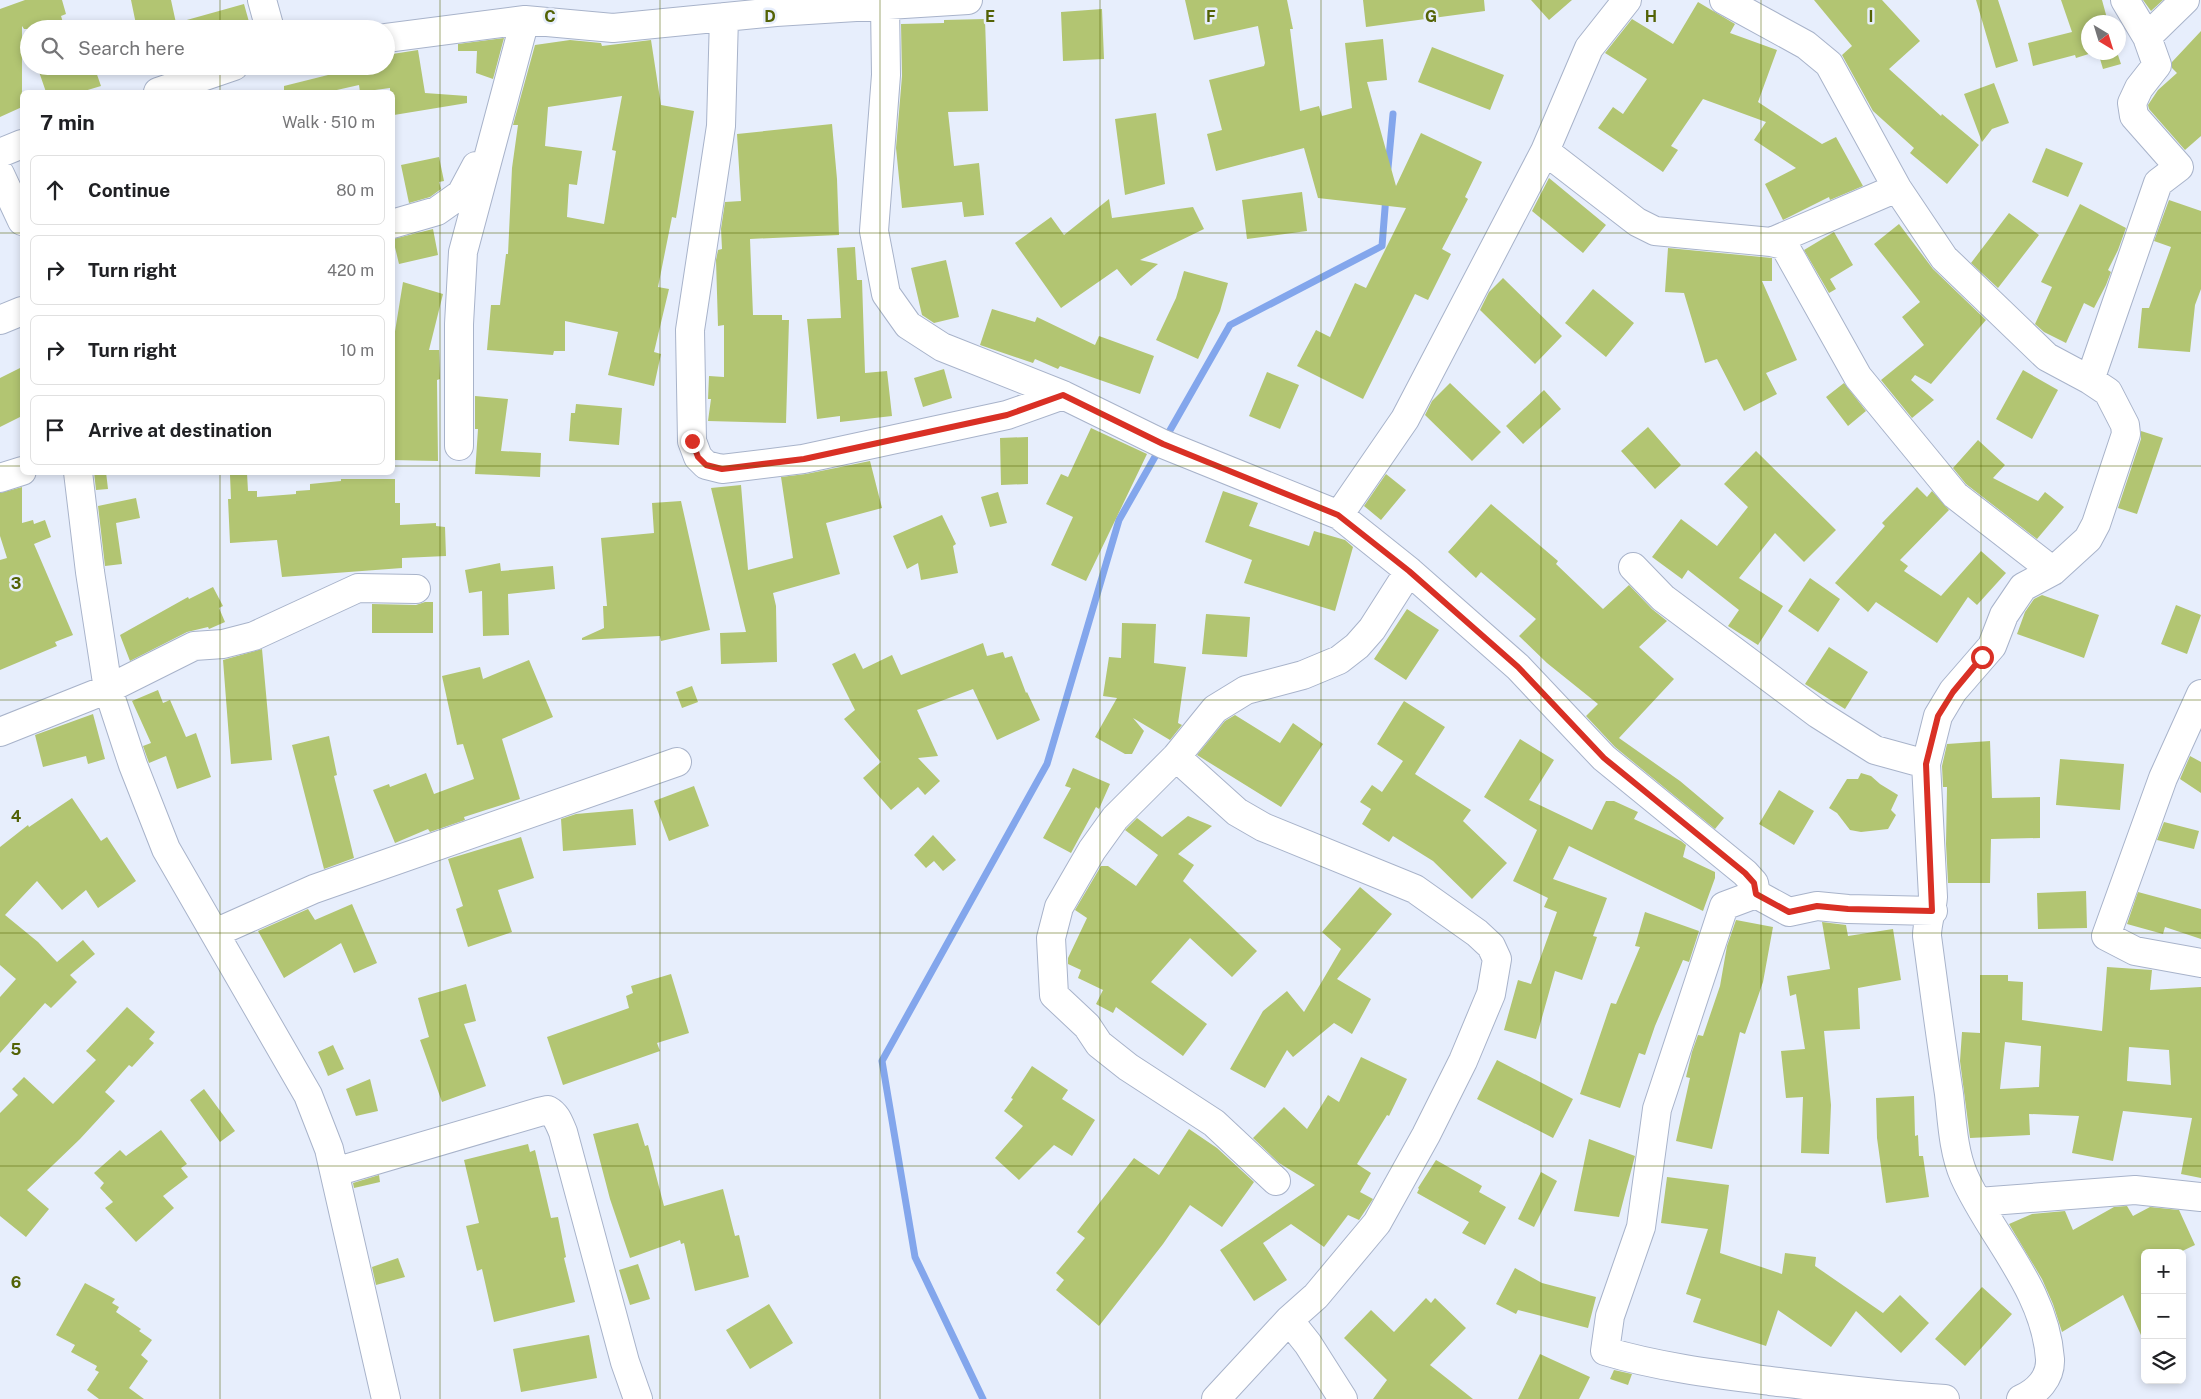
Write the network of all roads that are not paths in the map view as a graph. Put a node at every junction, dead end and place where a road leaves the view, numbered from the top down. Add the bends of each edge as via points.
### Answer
1 (262, 0) edge
2 (968, 0) edge
3 (1627, 0) edge
4 (1724, 0) edge
5 (2125, 0) edge
6 (2185, 0) edge
7 (885, 5) junction
8 (777, 6) edge
9 (724, 17) junction
10 (268, 20) edge
11 (525, 20) junction
12 (395, 37) edge
13 (2147, 37) junction
14 (208, 75) edge
15 (164, 90) edge
16 (495, 130) junction
17 (20, 145) edge
18 (1545, 150) junction
19 (0, 153) edge
20 (2190, 167) edge
21 (0, 174) edge
22 (1897, 188) junction
23 (20, 217) edge
24 (395, 223) edge
25 (1771, 242) junction
26 (20, 312) edge
27 (0, 320) edge
28 (2090, 380) junction
29 (1063, 395) junction
30 (459, 446) dead end
31 (20, 472) edge
32 (78, 475) edge
33 (0, 478) edge
34 (1338, 515) junction
35 (1633, 566) dead end
36 (1409, 571) junction
37 (2054, 571) junction
38 (416, 589) dead end
39 (108, 689) junction
40 (2201, 694) edge
41 (0, 732) edge
42 (1176, 757) junction
43 (677, 762) dead end
44 (1926, 764) junction
45 (1756, 894) junction
46 (1932, 911) junction
47 (215, 933) junction
48 (2201, 963) edge
49 (335, 1172) junction
50 (1276, 1181) dead end
51 (2201, 1197) edge
52 (1978, 1202) junction
53 (1289, 1320) junction
54 (386, 1399) edge
55 (638, 1399) edge
56 (1216, 1399) edge
57 (1342, 1399) edge
58 (1945, 1399) edge
59 (2021, 1399) edge

1 - 10 street
2 - 7 street
3 - 18 street via 1589,48
4 - 22 street via 1806,45 1829,64
5 - 13 street
6 - 13 street
7 - 8 street
7 - 29 street via 886,75 874,231 886,294 908,325 942,347
8 - 9 street
9 - 11 street via 613,28
9 - 29 street via 721,126 690,330 692,441 698,457 706,465 722,469 804,459 1007,415
11 - 12 street
11 - 16 street
13 - 20 street via 2157,65 2132,103 2134,116
14 - 15 street
16 - 24 street via 461,194 436,211
16 - 30 street via 463,252 459,324
17 - 19 street
18 - 25 street via 1637,222 1655,231
18 - 34 street via 1405,419
20 - 28 street via 2158,183
21 - 23 street
22 - 25 street
22 - 28 street via 1944,258 2047,357
25 - 37 street via 1784,245 1858,377 1955,494
26 - 27 street
28 - 37 street via 2108,392 2125,425 2126,434 2096,524 2088,538
29 - 34 street via 1163,444
31 - 33 street
32 - 39 street
34 - 36 street
35 - 44 street via 1663,598 1818,714 1875,750
36 - 42 street via 1372,629 1357,646 1339,660 1232,697 1215,710
36 - 45 street via 1518,667 1604,758 1745,873 1754,883
37 - 44 street via 2023,587 2004,615 1992,646 1953,692 1938,716
38 - 39 street via 358,588 254,636 223,644 194,646
39 - 41 street
39 - 47 street via 132,765 166,849
40 - 48 street via 2163,778 2106,936 2135,951
42 - 50 street via 1115,818 1059,907 1051,938 1054,995 1087,1026 1099,1044 1214,1124
42 - 53 street via 1237,812 1263,827 1415,890 1477,933 1491,946 1498,959 1491,994 1463,1061 1377,1223 1316,1296
43 - 47 street via 314,889
44 - 46 street
45 - 46 street via 1789,912 1817,906
45 - 58 street via 1724,906 1656,1109 1641,1227 1610,1316 1605,1351 1710,1373 1889,1396
46 - 52 street via 1927,936 1955,1138 1963,1174
47 - 49 street via 308,1095
49 - 54 street
49 - 55 street via 548,1110 556,1117 563,1132 625,1362
51 - 52 street via 2135,1190
52 - 59 street via 2019,1268 2036,1305 2047,1343 2049,1372 2042,1384
53 - 56 street
53 - 57 street

